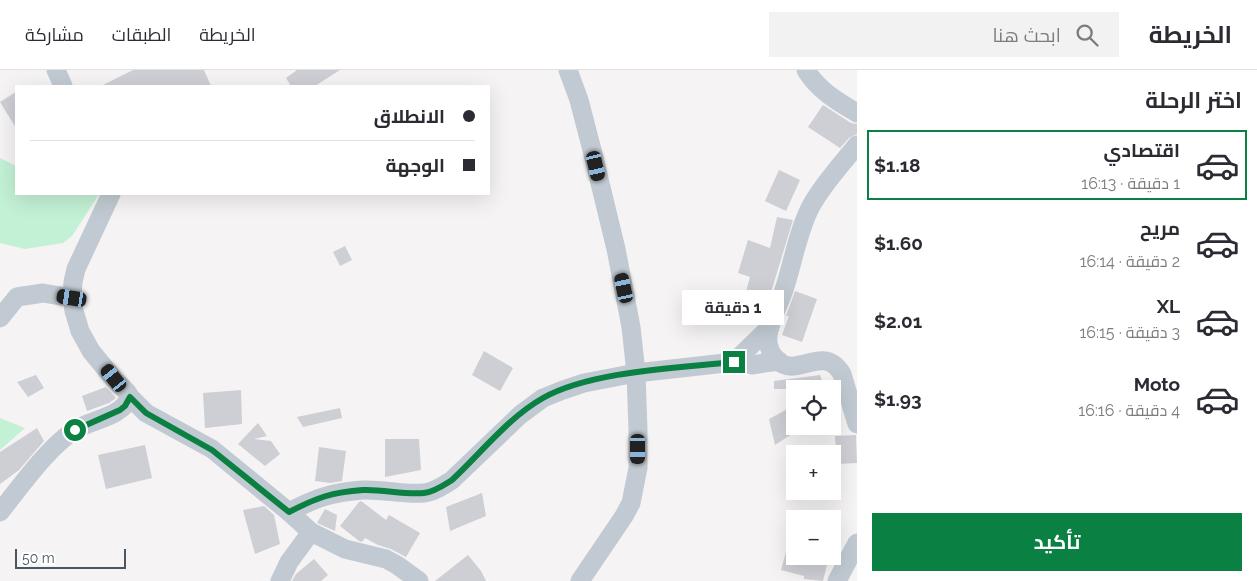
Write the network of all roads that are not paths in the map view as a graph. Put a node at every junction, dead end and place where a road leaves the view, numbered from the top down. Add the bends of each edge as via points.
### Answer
1 (56, 70) edge
2 (568, 70) edge
3 (806, 70) edge
4 (63, 85) edge
5 (857, 113) edge
6 (857, 145) edge
7 (111, 195) edge
8 (72, 298) junction
9 (0, 318) edge
10 (770, 327) junction
11 (734, 362) junction
12 (778, 362) junction
13 (636, 372) junction
14 (130, 397) junction
15 (857, 424) edge
16 (0, 512) edge
17 (289, 512) junction
18 (311, 532) junction
19 (857, 543) edge
20 (280, 581) edge
21 (419, 581) edge
22 (580, 581) edge
23 (837, 581) edge

1 - 4 street
2 - 13 street via 579,100 616,249
3 - 5 street via 822,90
6 - 10 street via 811,206
7 - 8 street via 76,269
8 - 9 street via 43,293 17,297
8 - 14 street via 84,338
10 - 11 street
10 - 12 street via 770,350
11 - 12 street via 752,365
11 - 13 street
12 - 15 street via 795,366 821,360 833,363 842,374
13 - 17 street via 584,383 543,398 439,488 426,493 362,490 330,494
13 - 22 street via 638,468 631,503
14 - 16 street via 120,410 82,426 64,439
14 - 17 street via 146,413 212,450
17 - 18 street
18 - 20 street via 289,562
18 - 21 street via 345,549 386,559
19 - 23 street

